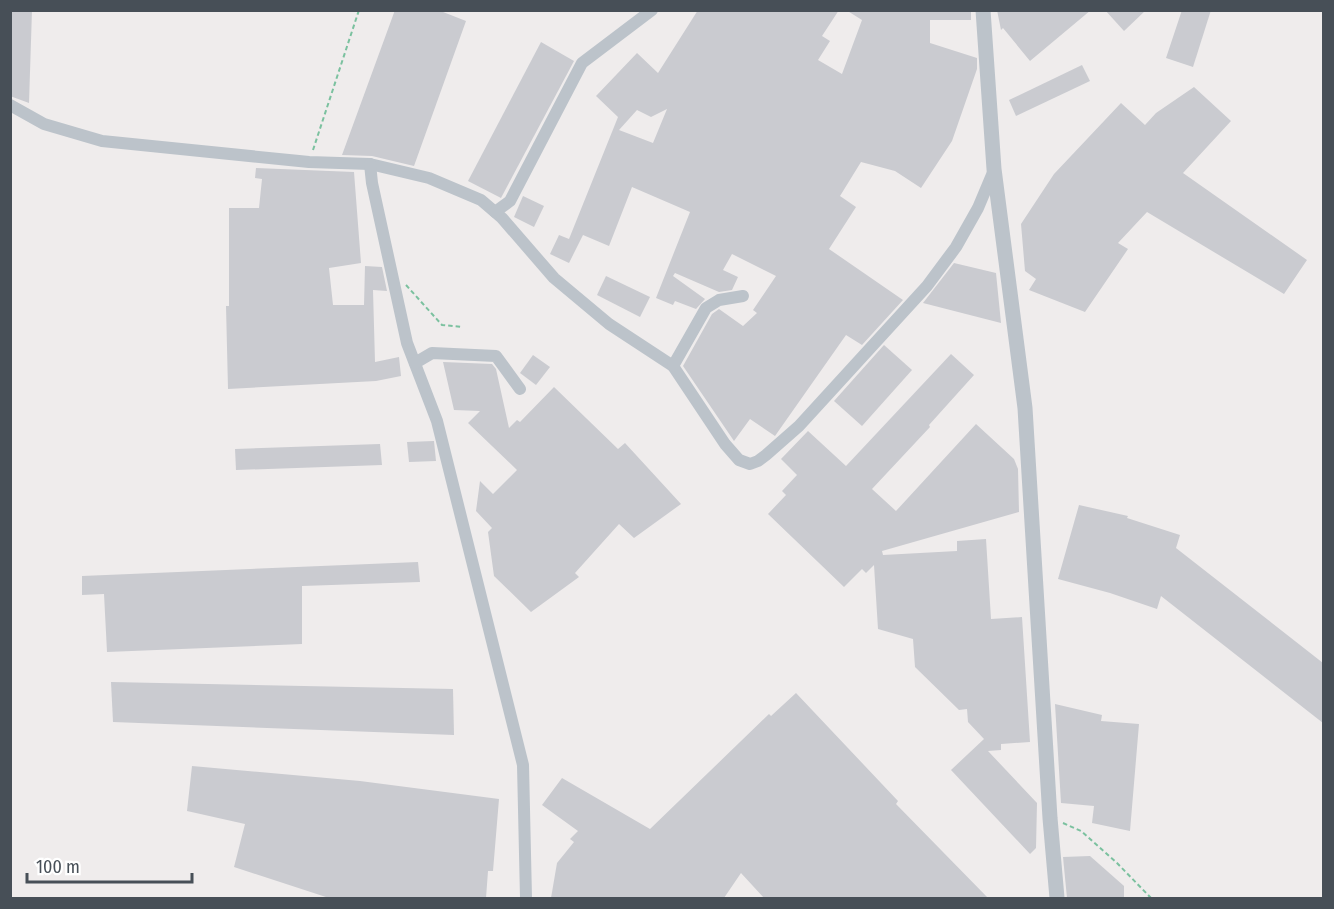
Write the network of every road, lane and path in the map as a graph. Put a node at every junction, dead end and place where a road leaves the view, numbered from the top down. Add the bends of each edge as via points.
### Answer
1 (359, 10) edge
2 (652, 10) edge
3 (983, 10) edge
4 (10, 105) edge
5 (309, 162) junction
6 (370, 164) junction
7 (994, 169) junction
8 (495, 212) junction
9 (394, 285) junction
10 (743, 296) dead end
11 (463, 327) dead end
12 (415, 363) junction
13 (673, 366) junction
14 (520, 389) dead end
15 (1050, 819) junction
16 (526, 898) edge
17 (1057, 898) edge
18 (1151, 898) edge

1 - 5 path
2 - 8 street via 582,63 510,201
3 - 7 street
4 - 5 street via 44,124 102,141
5 - 6 street
6 - 8 street via 429,178 481,200
6 - 9 street
7 - 13 street via 956,247 927,286 799,426 758,461 750,464 739,460
7 - 15 street via 1025,408
8 - 13 street via 554,278 609,324
9 - 11 path via 407,285 442,325
9 - 12 street
10 - 13 street via 719,300 706,308
12 - 14 street via 432,353 496,356
12 - 16 street via 437,421 523,765
15 - 17 street
15 - 18 path via 1081,831

